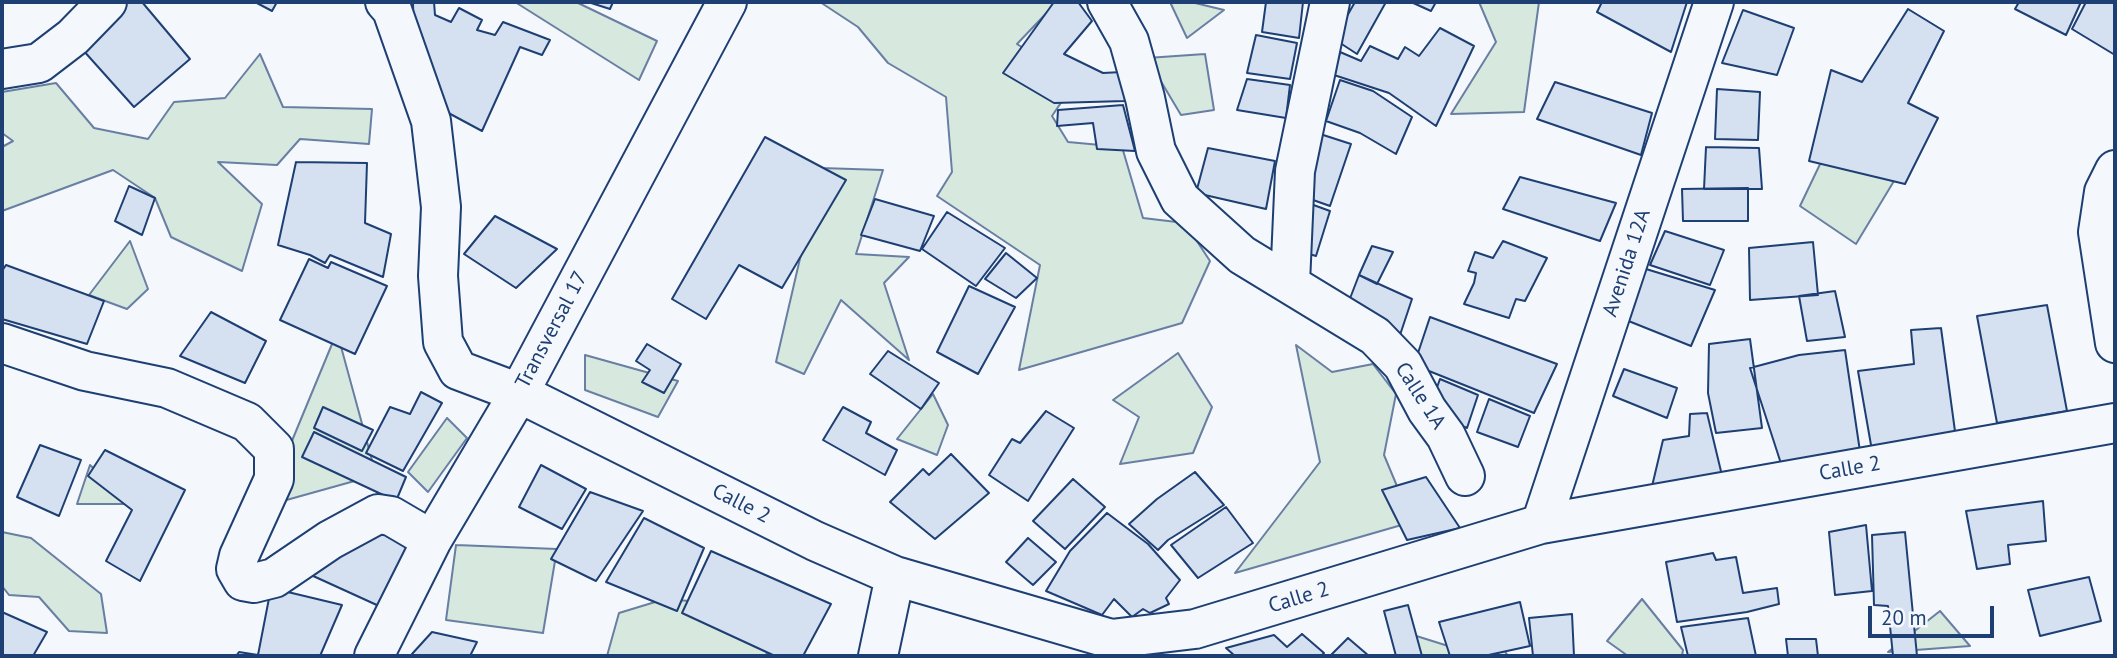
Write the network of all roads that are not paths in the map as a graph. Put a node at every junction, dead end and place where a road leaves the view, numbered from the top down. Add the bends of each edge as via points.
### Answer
1 (107, 2) edge
2 (385, 2) edge
3 (727, 2) edge
4 (1108, 2) edge
5 (1330, 2) edge
6 (1714, 2) edge
7 (3, 67) edge
8 (2115, 170) edge
9 (1290, 283) junction
10 (2, 343) edge
11 (2115, 343) edge
12 (519, 393) junction
13 (2115, 423) edge
14 (1465, 476) dead end
15 (1541, 524) junction
16 (432, 540) junction
17 (895, 576) junction
18 (374, 656) edge
19 (877, 656) edge

1 - 7 street via 39,63
2 - 12 street, Calle 2 via 392,10 431,121 441,207 438,276 443,342 458,369
3 - 12 street, Transversal 17
4 - 9 street, Calle 1A via 1129,41 1156,152 1180,199 1242,255
5 - 9 street via 1295,171
6 - 15 street, Avenida 12A
8 - 11 street via 2104,192 2098,232
9 - 14 street, Calle 1A via 1375,336 1403,365
10 - 16 street via 85,371 166,388 247,422 274,449 274,479 239,556 236,569 243,581 274,578 378,514 391,516
12 - 16 street, Transversal 17
12 - 17 street, Calle 2 via 815,541
13 - 15 street, Calle 2
15 - 17 street, Calle 2 via 1195,629 1111,639
16 - 18 street, Transversal 17
17 - 19 street

